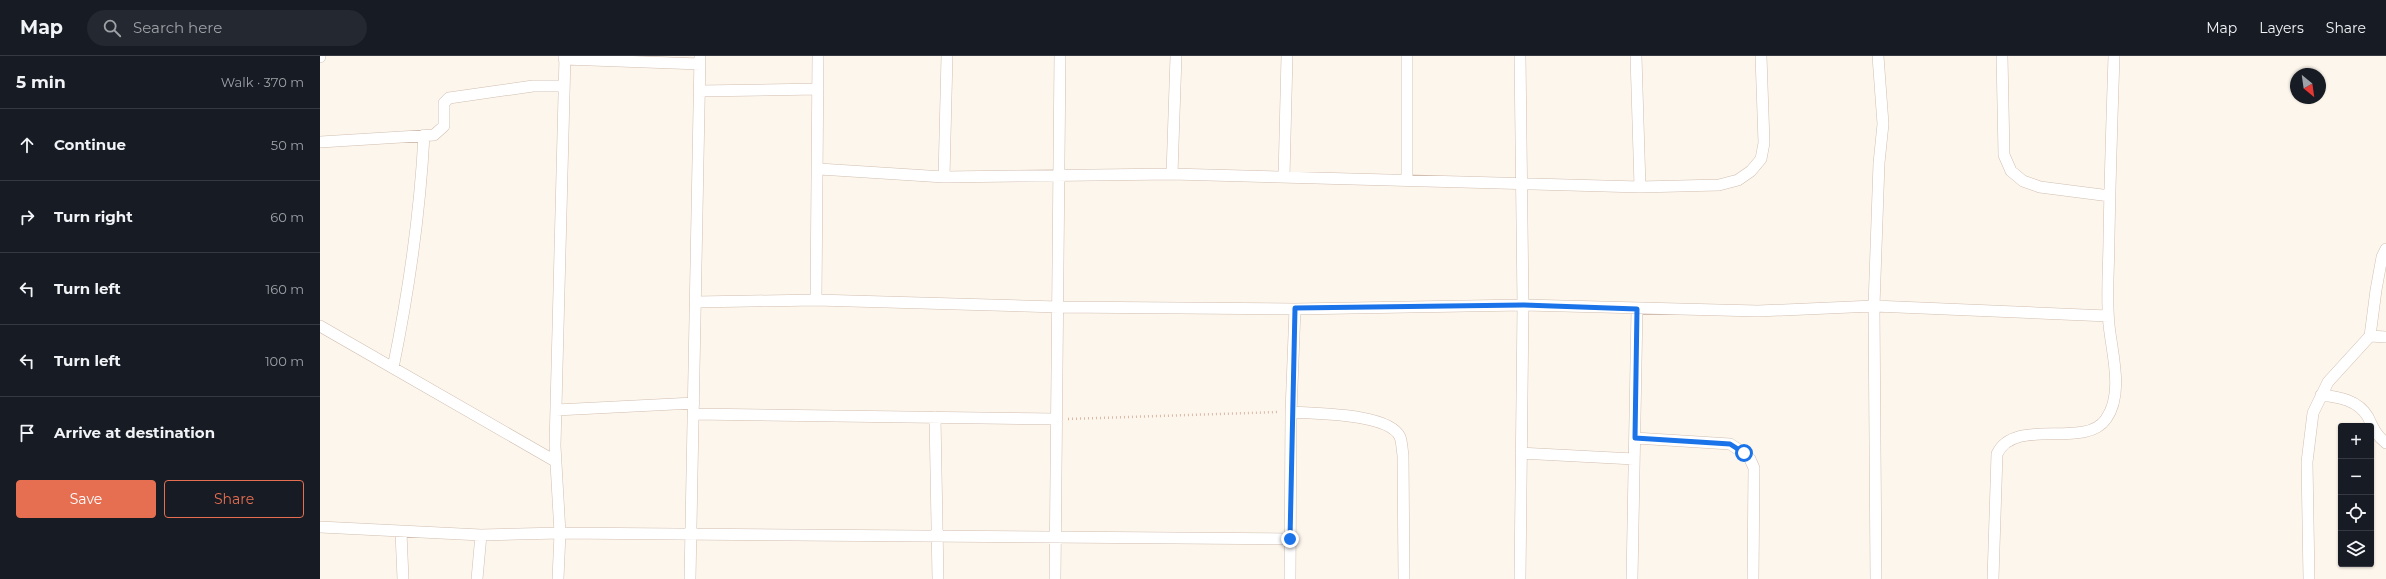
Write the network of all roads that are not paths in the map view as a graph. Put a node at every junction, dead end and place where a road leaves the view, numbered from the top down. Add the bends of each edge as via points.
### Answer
1 (818, 56) edge
2 (947, 56) edge
3 (1060, 56) edge
4 (1176, 56) edge
5 (1287, 56) edge
6 (1407, 56) edge
7 (1520, 56) edge
8 (1636, 56) edge
9 (1761, 56) edge
10 (1878, 56) edge
11 (2002, 56) edge
12 (2114, 56) edge
13 (564, 57) edge
14 (700, 60) edge
15 (564, 86) junction
16 (818, 89) junction
17 (700, 91) junction
18 (424, 135) junction
19 (320, 142) edge
20 (819, 169) junction
21 (1172, 174) junction
22 (1058, 176) junction
23 (944, 177) junction
24 (1284, 177) junction
25 (1407, 180) junction
26 (1522, 184) junction
27 (1640, 187) junction
28 (2110, 196) junction
29 (2386, 249) edge
30 (816, 300) junction
31 (696, 302) junction
32 (1523, 305) junction
33 (1874, 306) junction
34 (1058, 307) junction
35 (1295, 308) junction
36 (1637, 309) junction
37 (2108, 316) junction
38 (320, 326) edge
39 (2370, 336) junction
40 (2386, 337) edge
41 (392, 368) junction
42 (2321, 395) junction
43 (694, 409) junction
44 (556, 410) junction
45 (1291, 412) junction
46 (935, 417) junction
47 (1057, 419) junction
48 (1635, 438) junction
49 (2386, 443) edge
50 (1521, 453) junction
51 (1634, 459) junction
52 (555, 460) junction
53 (320, 527) edge
54 (401, 532) junction
55 (560, 533) junction
56 (689, 535) junction
57 (937, 535) junction
58 (481, 536) junction
59 (1055, 536) junction
60 (1290, 539) junction
61 (403, 579) edge
62 (477, 579) edge
63 (558, 579) edge
64 (690, 579) edge
65 (938, 579) edge
66 (1055, 579) edge
67 (1290, 579) edge
68 (1404, 579) edge
69 (1520, 579) edge
70 (1632, 579) edge
71 (1753, 579) edge
72 (1876, 579) edge
73 (1993, 579) edge
74 (2309, 579) edge

1 - 16 street
2 - 23 street
3 - 22 street
4 - 21 street
5 - 24 street
6 - 25 street
7 - 26 street
8 - 27 street
9 - 27 street via 1764,143 1761,159 1751,171 1738,180 1719,185
10 - 33 street via 1883,124 1879,163
11 - 28 street via 2004,155 2011,171 2023,181 2040,187
12 - 28 street
13 - 14 street
13 - 15 street
14 - 17 street
15 - 18 street via 533,86 449,98 444,103 444,126 434,135
15 - 44 street
16 - 17 street
16 - 20 street
17 - 31 street
18 - 19 street
18 - 41 street via 421,198 408,295
20 - 23 street
20 - 30 street
21 - 22 street
21 - 24 street
22 - 23 street
22 - 34 street
24 - 25 street
25 - 26 street
26 - 27 street
26 - 32 street
28 - 37 street
29 - 39 street via 2382,257
30 - 31 street
30 - 34 street
31 - 43 street
32 - 35 street
32 - 36 street
32 - 50 street
33 - 36 street via 1758,311
33 - 37 street
33 - 72 street
34 - 35 street
34 - 47 street
35 - 45 street
36 - 48 street
37 - 73 street via 2116,391 2112,410 2105,421 2094,430 2012,438 2001,445 1998,454
38 - 41 street
39 - 40 street
39 - 42 street via 2336,372
41 - 52 street
42 - 49 street via 2342,398 2357,404 2368,418 2376,435
42 - 74 street via 2313,413 2307,462
43 - 44 street
43 - 46 street
43 - 56 street
44 - 52 street
45 - 60 street
45 - 68 street via 1378,421 1393,428 1400,437 1403,455
46 - 47 street
46 - 57 street
47 - 59 street
48 - 51 street
48 - 71 street via 1730,444 1750,459 1754,468
50 - 51 street
50 - 69 street
51 - 70 street
52 - 55 street
53 - 54 street
54 - 58 street
54 - 61 street
55 - 56 street
55 - 58 street
55 - 63 street
56 - 57 street
56 - 64 street
57 - 59 street
57 - 65 street
58 - 62 street
59 - 60 street
59 - 66 street
60 - 67 street

